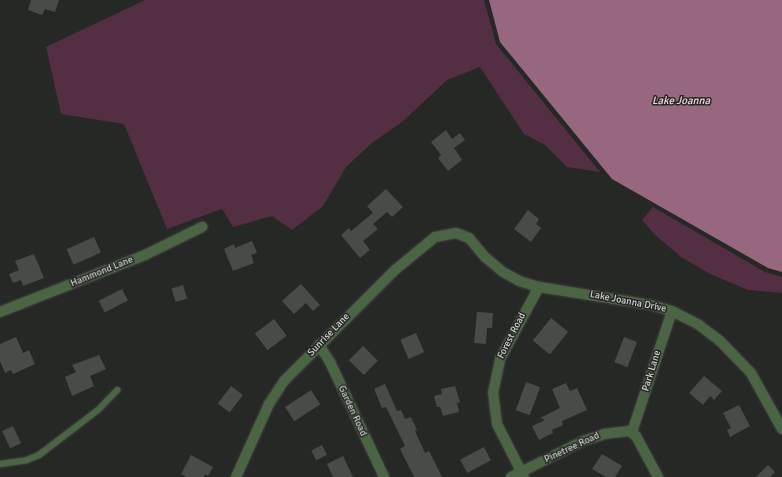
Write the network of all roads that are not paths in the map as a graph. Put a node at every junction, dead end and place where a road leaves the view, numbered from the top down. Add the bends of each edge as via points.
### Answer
1 (202, 227) dead end
2 (462, 234) joint
3 (539, 287) junction
4 (672, 311) junction
5 (0, 312) edge
6 (319, 345) junction
7 (117, 390) dead end
8 (782, 429) edge
9 (632, 432) junction
10 (0, 464) edge
11 (523, 474) edge
12 (236, 477) edge
13 (384, 477) edge
14 (511, 477) edge
15 (658, 477) edge

1 - 5 street, Hammond Lane via 145,255
2 - 3 street, Lake Joanna Drive via 503,272 519,281
2 - 6 street, Sunrise Lane via 442,235 430,241 395,270
3 - 4 street, Lake Joanna Drive via 596,295
3 - 11 street, Forest Road via 500,359 493,393 496,424
4 - 8 street, Lake Joanna Drive via 699,325 736,356 751,373
4 - 9 street, Park Lane
6 - 12 street, Sunrise Lane via 279,388 269,404
6 - 13 street, Garden Road via 330,362
7 - 10 lane via 98,410 39,455 27,460
9 - 11 street, Pinetree Road via 604,434 584,441
9 - 15 street
11 - 14 street, Pinetree Road

